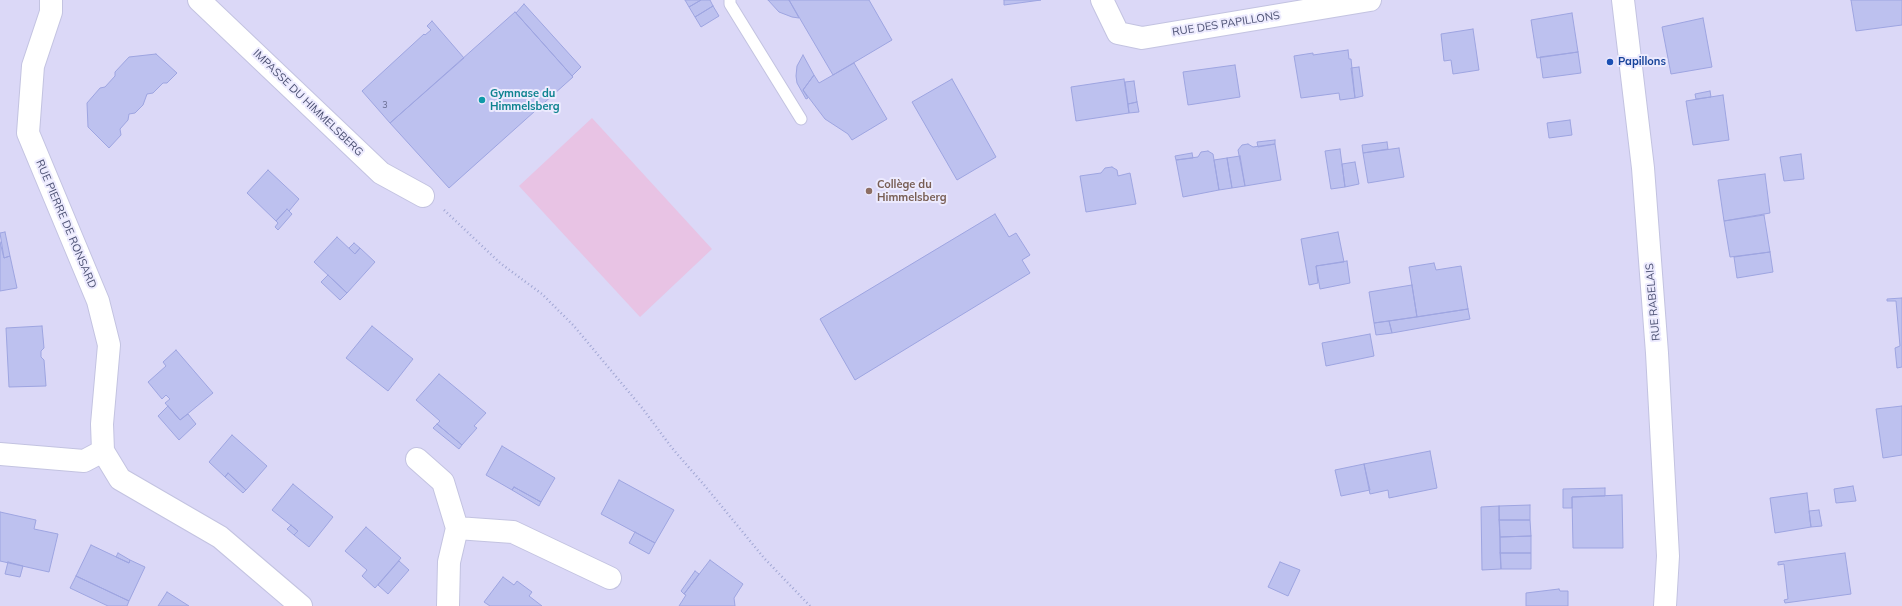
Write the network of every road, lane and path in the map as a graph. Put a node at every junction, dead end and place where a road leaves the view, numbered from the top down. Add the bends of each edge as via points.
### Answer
1 (51, 0) edge
2 (199, 0) edge
3 (730, 0) edge
4 (1102, 0) edge
5 (1370, 0) edge
6 (1622, 0) edge
7 (801, 119) dead end
8 (423, 196) joint
9 (103, 451) junction
10 (0, 454) edge
11 (417, 458) dead end
12 (457, 528) junction
13 (610, 578) dead end
14 (301, 606) edge
15 (448, 606) edge
16 (810, 606) edge
17 (1665, 606) edge

1 - 9 street, RUE PIERRE DE RONSARD via 50,12 33,66 28,133 98,301 109,345 102,424
2 - 8 street, IMPASSE DU HIMMELSBERG via 381,173
3 - 7 lane via 730,4
4 - 5 street, RUE DES PAPILLONS via 1118,33 1142,38
6 - 17 street, RUE RABELAIS via 1643,168 1657,353 1668,556
8 - 16 path via 442,208 500,263 542,294 574,326 764,558
9 - 10 street via 84,461
9 - 14 street, RUE PIERRE DE RONSARD via 120,479 220,538
11 - 12 street via 443,482
12 - 13 street via 513,532
12 - 15 street via 448,562

